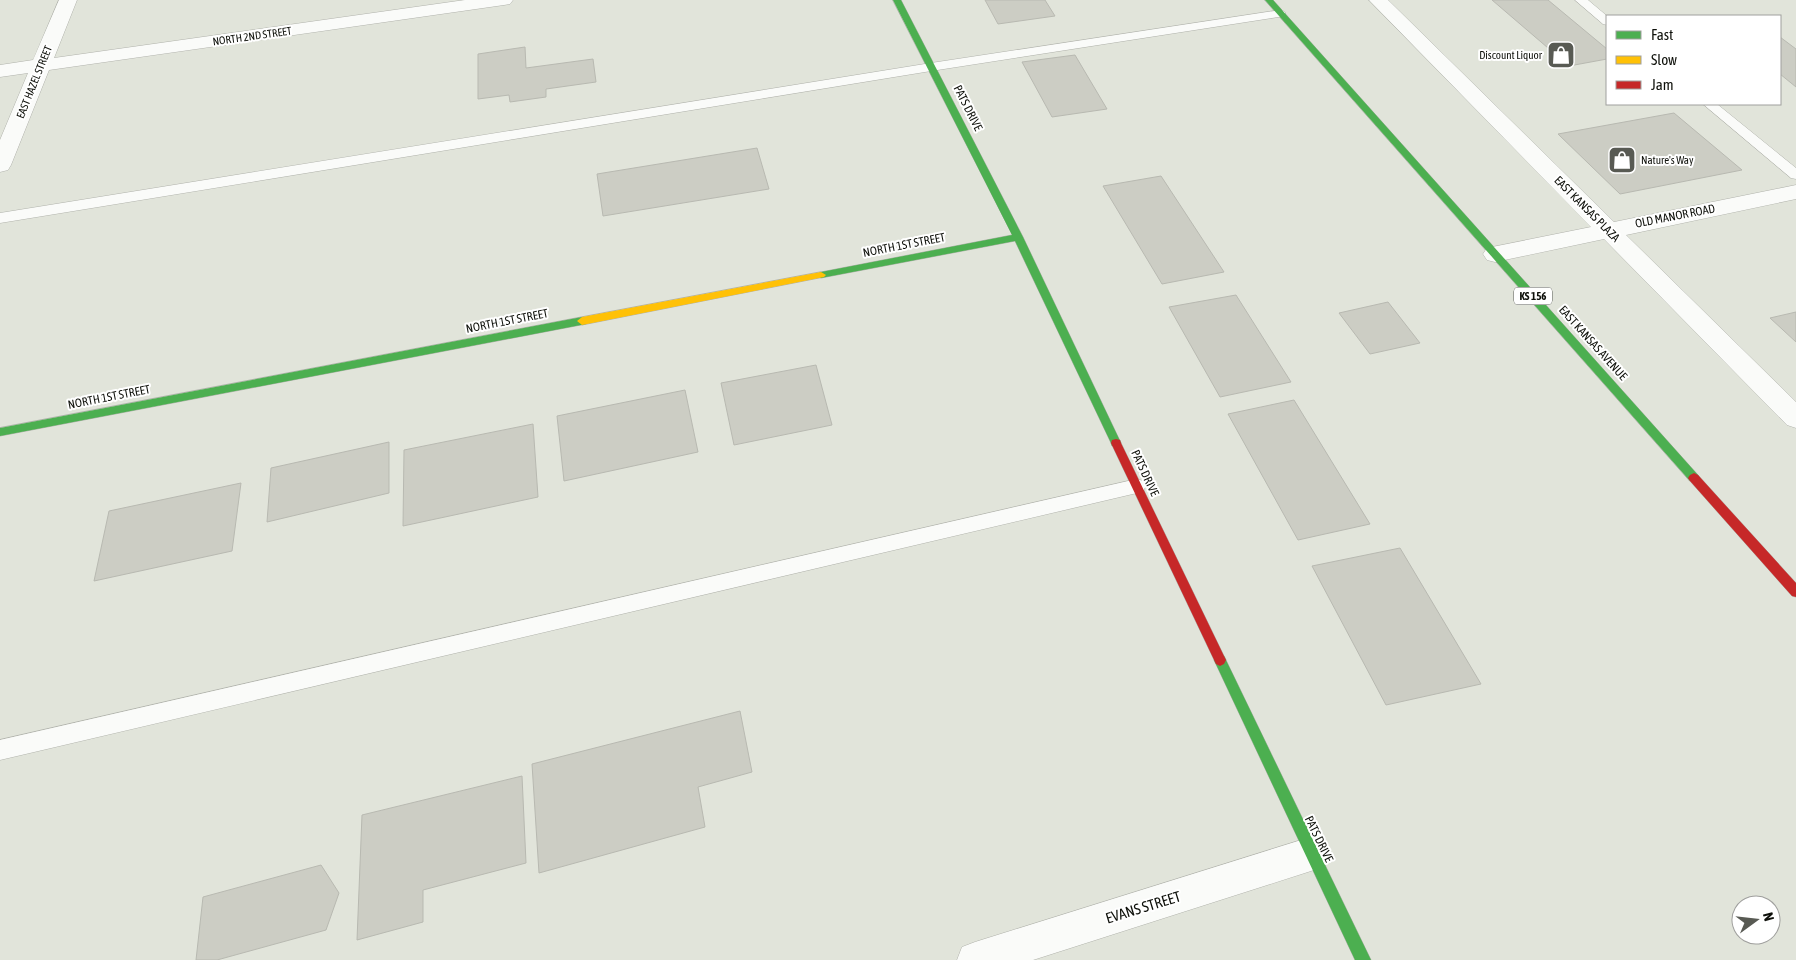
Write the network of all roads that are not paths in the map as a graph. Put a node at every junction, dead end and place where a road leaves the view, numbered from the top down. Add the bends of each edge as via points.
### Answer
1 (68, 0) edge
2 (504, 0) edge
3 (897, 0) edge
4 (1269, 0) edge
5 (1378, 0) edge
6 (1580, 0) edge
7 (1282, 14) junction
8 (1606, 21) edge
9 (40, 66) junction
10 (931, 67) junction
11 (0, 71) edge
12 (1709, 105) edge
13 (0, 165) edge
14 (1796, 175) edge
15 (1796, 192) edge
16 (0, 218) edge
17 (1608, 230) junction
18 (1018, 237) junction
19 (1495, 254) junction
20 (1796, 418) edge
21 (0, 432) edge
22 (1136, 486) junction
23 (1796, 592) edge
24 (0, 750) edge
25 (1311, 854) junction
26 (975, 960) edge
27 (1363, 960) edge

1 - 9 street, EAST HAZEL STREET
2 - 9 street, NORTH 2ND STREET
3 - 10 street, PATS DRIVE
4 - 7 street, EAST KANSAS AVENUE / KS 156
5 - 17 street, EAST KANSAS PLAZA
6 - 8 lane
7 - 10 lane
7 - 19 street, EAST KANSAS AVENUE / KS 156
9 - 11 street, NORTH 2ND STREET
9 - 13 street, EAST HAZEL STREET
10 - 16 lane
10 - 18 street, PATS DRIVE
12 - 14 lane
15 - 17 street, OLD MANOR ROAD
17 - 19 street, OLD MANOR ROAD
17 - 20 street, EAST KANSAS PLAZA
18 - 21 street, NORTH 1ST STREET
18 - 22 street, PATS DRIVE
19 - 23 street, EAST KANSAS AVENUE / KS 156
22 - 24 lane
22 - 25 street, PATS DRIVE
25 - 26 street, EVANS STREET
25 - 27 street, PATS DRIVE

